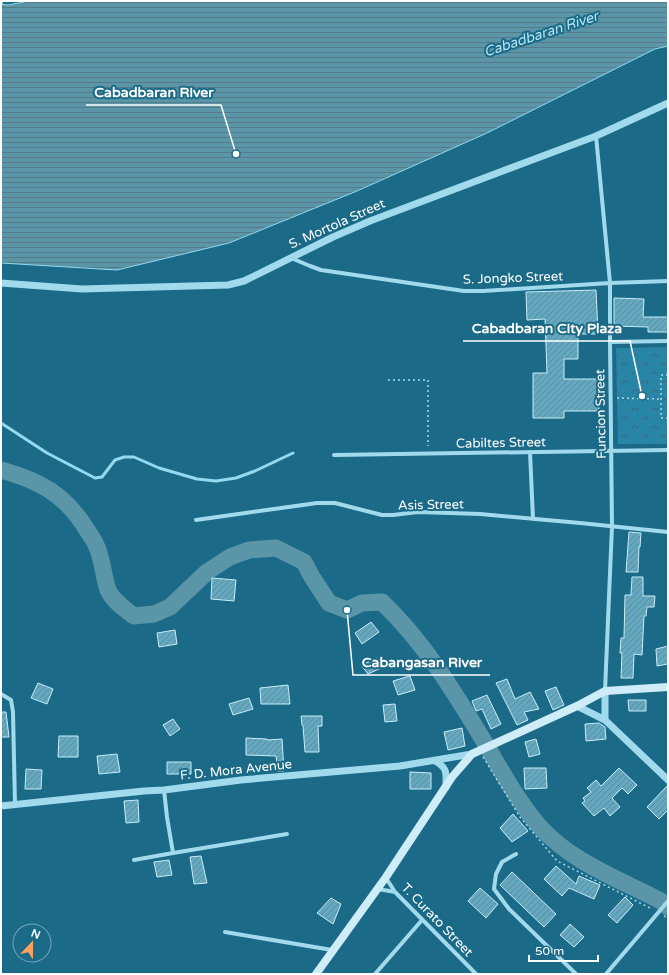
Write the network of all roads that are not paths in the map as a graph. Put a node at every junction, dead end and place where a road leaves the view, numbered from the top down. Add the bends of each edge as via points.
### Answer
1 (668, 103) edge
2 (596, 136) junction
3 (290, 258) junction
4 (668, 281) edge
5 (1, 283) edge
6 (610, 283) junction
7 (668, 341) edge
8 (610, 342) junction
9 (668, 450) edge
10 (612, 451) junction
11 (530, 452) junction
12 (334, 455) dead end
13 (533, 519) junction
14 (196, 520) dead end
15 (612, 526) junction
16 (668, 532) edge
17 (668, 687) edge
18 (605, 691) junction
19 (1, 694) edge
20 (577, 706) junction
21 (605, 720) junction
22 (480, 750) junction
23 (435, 760) junction
24 (668, 780) edge
25 (446, 786) junction
26 (164, 790) junction
27 (15, 805) junction
28 (1, 806) edge
29 (287, 834) dead end
30 (173, 853) junction
31 (516, 854) dead end
32 (134, 860) dead end
33 (386, 877) junction
34 (378, 888) junction
35 (395, 892) junction
36 (668, 901) edge
37 (422, 920) junction
38 (225, 932) dead end
39 (332, 950) junction
40 (316, 974) edge
41 (375, 974) edge
42 (476, 974) edge
43 (576, 974) edge
44 (606, 974) edge

1 - 2 street, S. Mortola Street
2 - 3 street, S. Mortola Street via 370,221
2 - 6 street, Funcion Street
3 - 5 street, S. Mortola Street via 244,281 228,286 82,289
3 - 6 street, S. Jongko Street via 322,270 464,291
4 - 6 street, S. Jongko Street
6 - 8 street, Funcion Street
7 - 8 street
8 - 10 street, Funcion Street
9 - 10 street, Cabiltes Street
10 - 11 street, Cabiltes Street
10 - 15 street, Funcion Street
11 - 12 street, Cabiltes Street
11 - 13 street
13 - 14 street, Asis Street via 426,512 382,515 335,503 317,503
13 - 15 street, Asis Street
15 - 16 street, Asis Street
15 - 18 street, Funcion Street
17 - 18 main road
18 - 20 main road
18 - 21 street
19 - 27 street via 11,700 13,712
20 - 21 street
20 - 22 main road
21 - 24 street
22 - 23 street, F. D. Mora Avenue
22 - 25 main road
23 - 25 street via 446,770
23 - 26 street, F. D. Mora Avenue via 400,766 241,780
25 - 33 main road
26 - 27 street, F. D. Mora Avenue via 144,790
26 - 30 street
27 - 28 street, F. D. Mora Avenue
29 - 30 street
30 - 32 street
31 - 43 street via 502,862 496,874 494,889 509,909
33 - 34 main road
33 - 35 street, T. Curato Street
34 - 35 street
34 - 39 main road
35 - 37 street, T. Curato Street
36 - 44 street
37 - 41 street
37 - 42 street, T. Curato Street
38 - 39 street
39 - 40 main road

